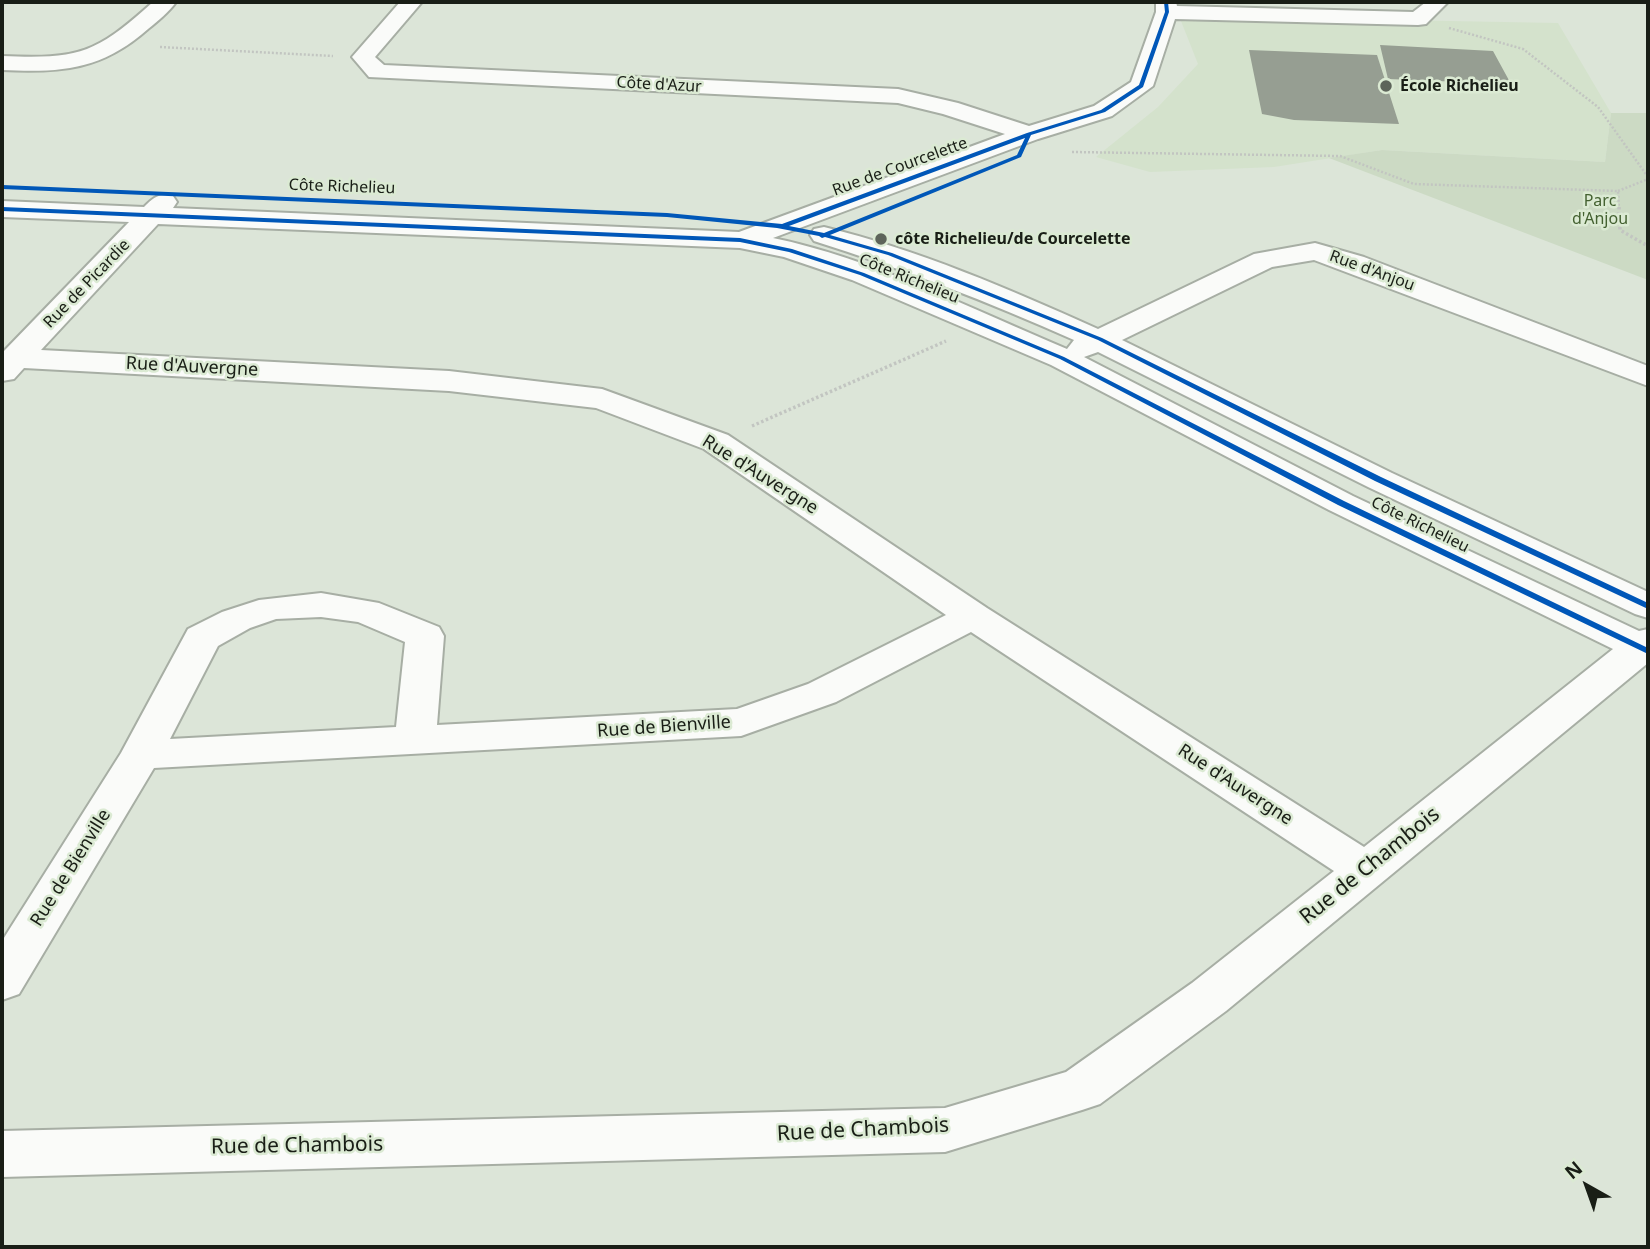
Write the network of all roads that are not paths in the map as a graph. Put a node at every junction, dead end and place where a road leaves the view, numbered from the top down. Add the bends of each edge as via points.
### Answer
1 (165, 2) edge
2 (411, 2) edge
3 (1438, 2) edge
4 (1167, 7) edge
5 (2, 63) edge
6 (1029, 134) junction
7 (2, 187) edge
8 (162, 204) junction
9 (2, 209) edge
10 (824, 235) junction
11 (785, 238) junction
12 (1100, 340) junction
13 (1062, 358) junction
14 (9, 366) edge
15 (1648, 377) edge
16 (1648, 606) edge
17 (973, 617) junction
18 (1646, 647) edge
19 (415, 739) junction
20 (141, 755) junction
21 (1366, 870) junction
22 (2, 982) edge
23 (2, 1154) edge

1 - 5 street via 94,56 51,65
2 - 6 street, Côte d'Azur via 363,57 377,72 898,96
3 - 4 street via 1418,19
4 - 6 street, Rue de Courcelette via 1141,86 1103,111
6 - 10 street, Rue de Courcelette via 1020,156
6 - 11 street, Rue de Courcelette
7 - 8 street, Côte Richelieu
8 - 9 street, Côte Richelieu
8 - 11 street, Côte Richelieu via 740,240
8 - 11 street, Côte Richelieu via 654,214
8 - 14 street, Rue de Picardie
10 - 11 street, Rue de Courcelette
10 - 12 street, Côte Richelieu via 890,254
11 - 13 street, Côte Richelieu
12 - 13 street, Rue d'Anjou
12 - 15 street, Rue d'Anjou via 1264,260 1315,251
12 - 16 street, Côte Richelieu via 1378,479
13 - 18 street, Côte Richelieu via 1341,503
14 - 17 street, Rue d'Auvergne via 449,381 602,400 716,442
17 - 19 street, Rue de Bienville via 822,693 741,722
17 - 21 street, Rue d'Auvergne
18 - 21 street, Rue de Chambois
19 - 20 street, Rue de Bienville
19 - 20 street, Rue de Bienville via 425,636 366,611 321,606 272,608 202,638
20 - 22 street, Rue de Bienville
21 - 23 street, Rue de Chambois via 1209,997 1082,1089 945,1129

